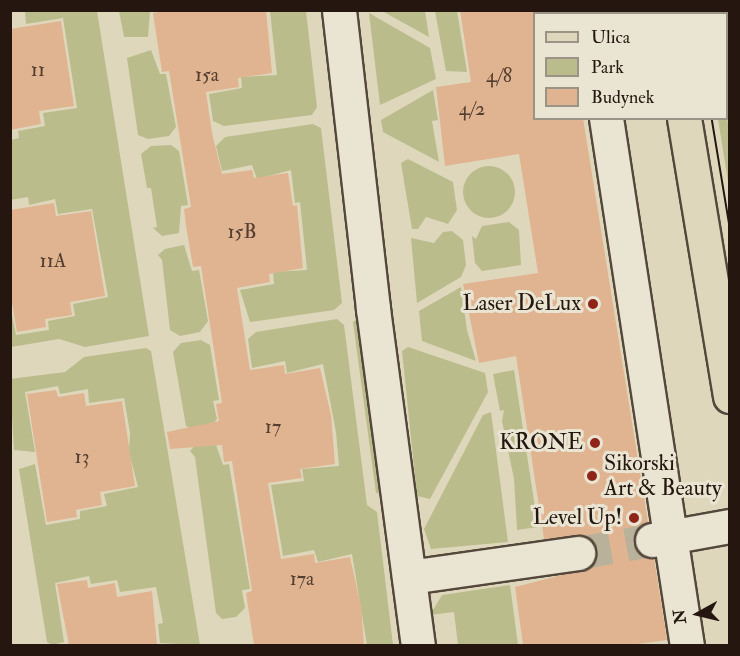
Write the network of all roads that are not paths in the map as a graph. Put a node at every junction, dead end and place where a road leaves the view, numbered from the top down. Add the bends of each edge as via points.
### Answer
1 (339, 10) edge
2 (606, 120) edge
3 (684, 120) edge
4 (729, 396) edge
5 (729, 526) edge
6 (662, 538) junction
7 (578, 552) tunnel mouth
8 (409, 577) junction
9 (418, 645) edge
10 (687, 645) edge

1 - 8 street
2 - 6 street
3 - 4 main road
5 - 6 street
6 - 10 street
7 - 8 street
8 - 9 street

